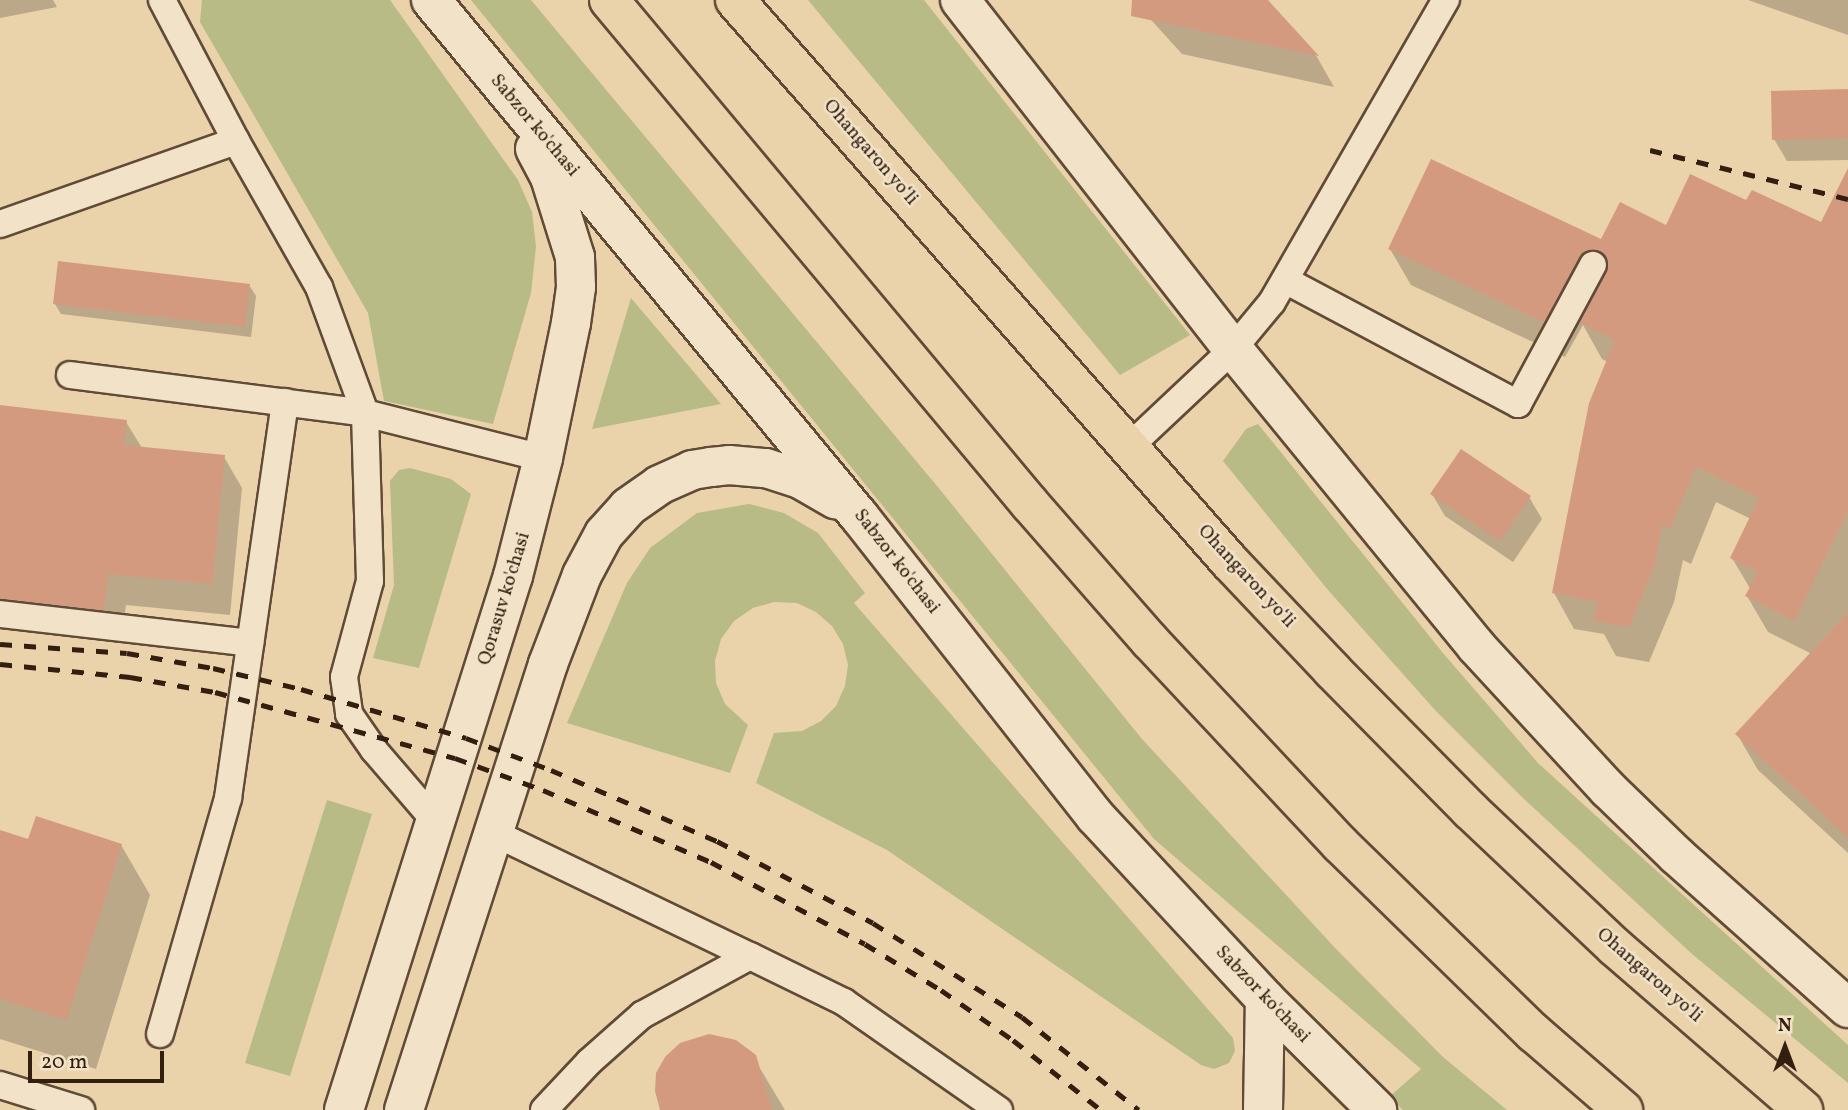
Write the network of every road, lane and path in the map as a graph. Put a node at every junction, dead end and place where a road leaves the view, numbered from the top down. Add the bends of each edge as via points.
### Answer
1 (431, 0) edge
2 (609, 0) edge
3 (735, 0) edge
4 (960, 0) edge
5 (1446, 0) edge
6 (164, 1) edge
7 (502, 89) junction
8 (236, 141) junction
9 (0, 224) edge
10 (1593, 265) dead end
11 (1285, 280) junction
12 (1233, 349) junction
13 (70, 375) dead end
14 (285, 402) junction
15 (365, 413) junction
16 (1129, 447) junction
17 (543, 458) junction
18 (859, 516) junction
19 (0, 614) edge
20 (250, 643) junction
21 (436, 822) junction
22 (494, 833) junction
23 (750, 956) junction
24 (1265, 999) junction
25 (1848, 1008) edge
26 (160, 1034) dead end
27 (0, 1085) edge
28 (81, 1110) edge
29 (344, 1110) edge
30 (404, 1110) edge
31 (544, 1110) edge
32 (999, 1110) edge
33 (1263, 1110) edge
34 (1377, 1110) edge
35 (1623, 1110) edge
36 (1803, 1110) edge

1 - 7 main road, Sabzor ko'chasi
2 - 35 highway via 1021,494 1150,641 1340,844 1534,1032
3 - 16 highway, Ohangaron yoʻli
4 - 12 main road
5 - 11 lane
6 - 8 lane
7 - 17 main road, Qorasuv ko'chasi via 550,177 575,257 571,323
7 - 18 main road, Sabzor ko'chasi
8 - 9 lane
8 - 15 lane via 320,287
10 - 11 lane via 1518,404
11 - 12 lane
12 - 16 lane
12 - 25 main road via 1541,719 1676,855
13 - 14 lane
14 - 15 lane
14 - 20 lane
15 - 17 lane
15 - 21 lane via 370,581 344,677 349,714
16 - 36 highway, Ohangaron yoʻli via 1230,562 1470,810 1615,947
17 - 21 main road, Qorasuv ko'chasi via 513,576
18 - 22 main road via 802,480 766,468 729,465 675,477 628,507 604,534 582,575
18 - 24 main road, Sabzor ko'chasi via 1095,816
19 - 20 lane
20 - 26 lane via 228,798
21 - 29 main road, Qorasuv ko'chasi
22 - 23 lane
22 - 30 main road
23 - 31 lane via 642,1015
23 - 32 lane via 844,1002
24 - 33 main road
24 - 34 main road, Sabzor ko'chasi
27 - 28 lane

